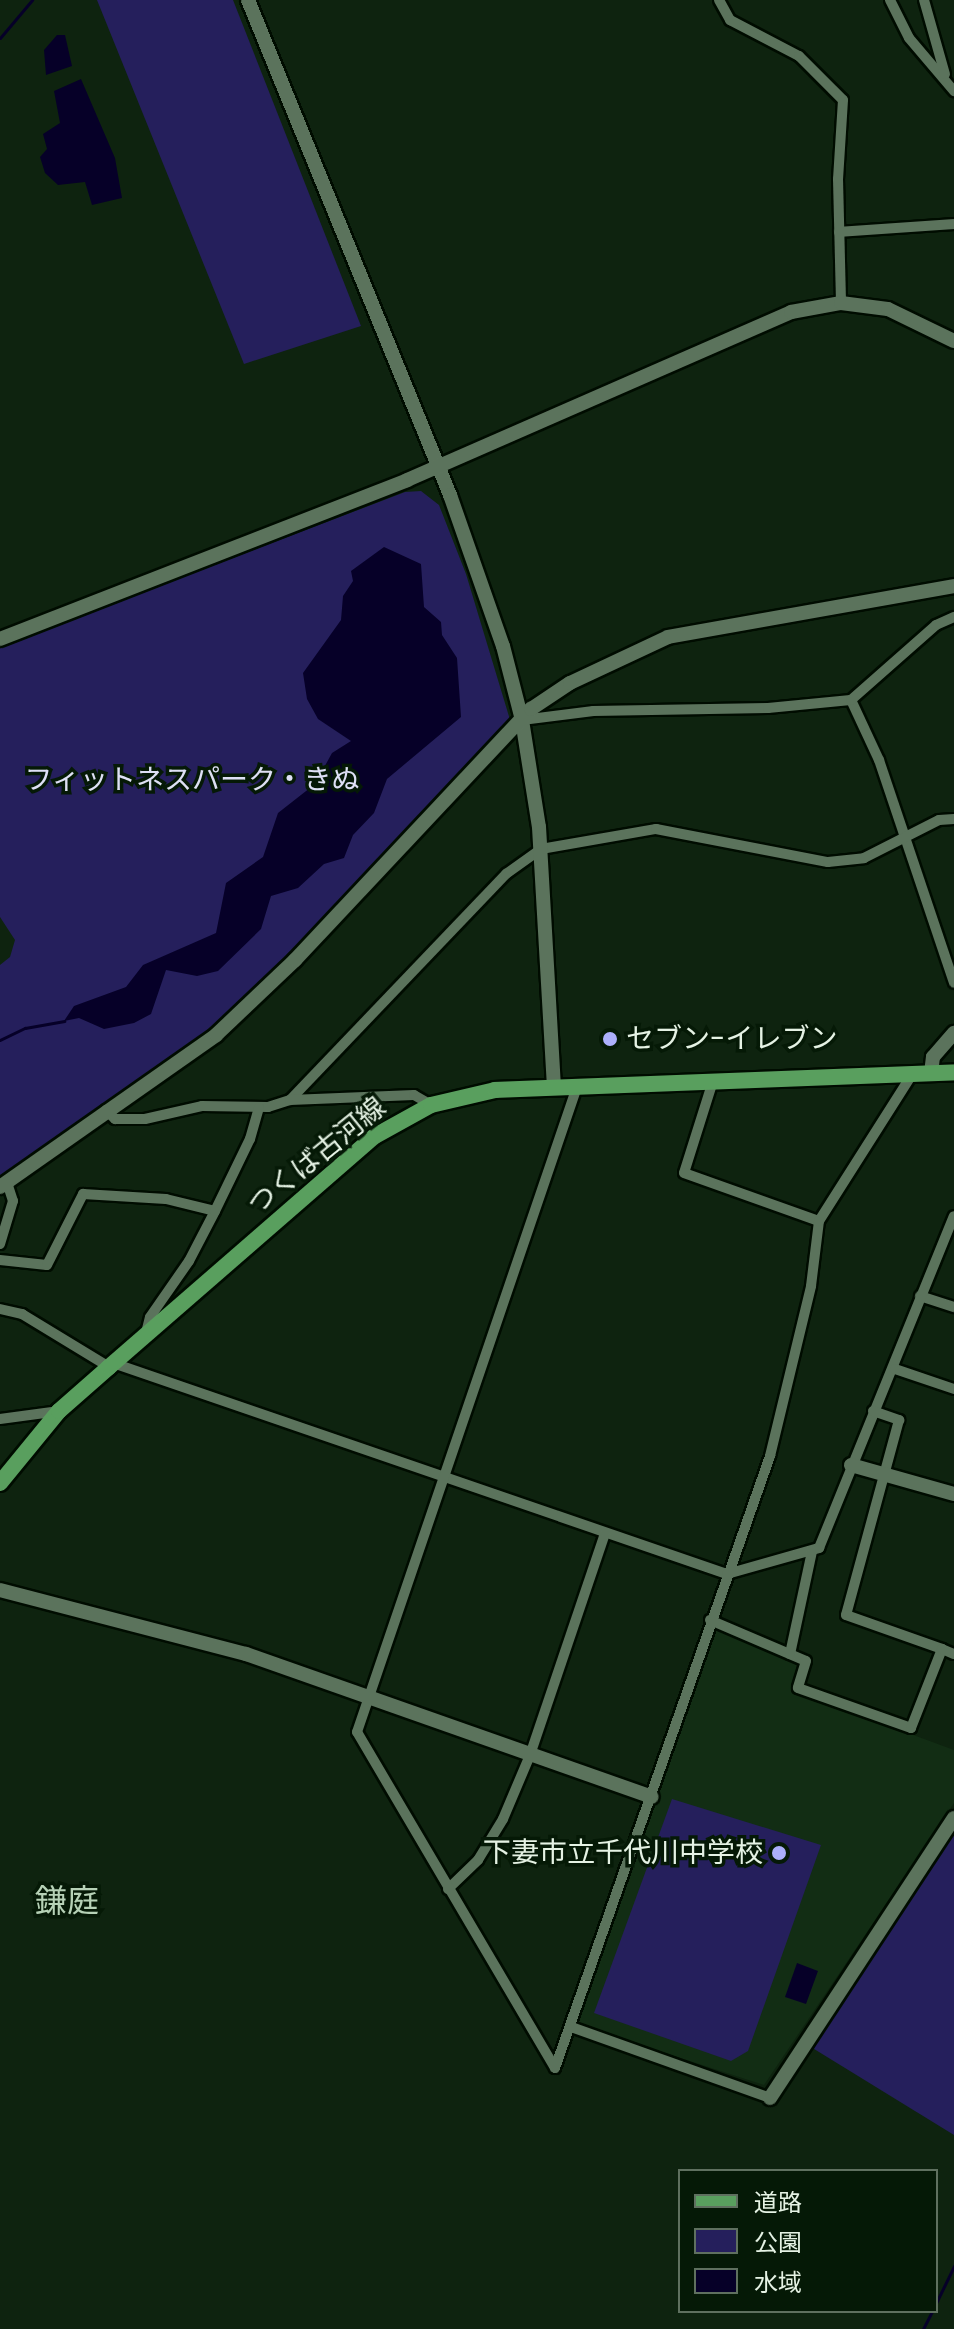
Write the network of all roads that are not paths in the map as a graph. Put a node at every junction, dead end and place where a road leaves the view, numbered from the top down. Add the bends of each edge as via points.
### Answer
1 (248, 0) edge
2 (719, 0) edge
3 (890, 0) edge
4 (924, 0) edge
5 (947, 79) junction
6 (954, 91) edge
7 (954, 224) edge
8 (839, 232) junction
9 (841, 303) junction
10 (954, 341) edge
11 (438, 466) junction
12 (954, 586) edge
13 (954, 617) edge
14 (0, 639) edge
15 (851, 700) junction
16 (522, 720) junction
17 (954, 819) edge
18 (904, 838) junction
19 (541, 849) junction
20 (954, 983) edge
21 (954, 1033) edge
22 (954, 1072) edge
23 (913, 1073) junction
24 (931, 1073) junction
25 (713, 1081) junction
26 (554, 1087) junction
27 (577, 1087) junction
28 (290, 1100) junction
29 (431, 1105) junction
30 (259, 1108) junction
31 (106, 1110) junction
32 (3, 1185) edge
33 (215, 1211) junction
34 (954, 1216) edge
35 (819, 1221) junction
36 (0, 1244) edge
37 (0, 1260) edge
38 (920, 1296) junction
39 (954, 1307) edge
40 (0, 1309) edge
41 (146, 1336) junction
42 (111, 1365) junction
43 (895, 1369) junction
44 (954, 1389) edge
45 (59, 1411) junction
46 (873, 1411) junction
47 (0, 1419) edge
48 (851, 1465) junction
49 (886, 1473) junction
50 (3, 1475) edge
51 (443, 1476) junction
52 (954, 1494) edge
53 (605, 1533) junction
54 (812, 1551) junction
55 (727, 1574) junction
56 (0, 1590) edge
57 (710, 1620) junction
58 (950, 1650) edge
59 (790, 1654) junction
60 (368, 1698) junction
61 (530, 1755) junction
62 (651, 1797) junction
63 (954, 1818) edge
64 (448, 1889) junction
65 (571, 2027) junction
66 (770, 2098) joint

1 - 11 street
2 - 8 street via 730,20 799,56 843,100
3 - 5 street via 909,38
4 - 5 street
5 - 6 street
7 - 8 street
8 - 9 street
9 - 10 street via 899,313
9 - 11 street via 791,312
11 - 14 street
11 - 16 street via 483,583
12 - 16 street via 668,637 582,675
13 - 15 street via 936,625
15 - 16 street via 768,708 605,710
15 - 18 street
16 - 19 street
16 - 31 street via 216,1035
17 - 18 street via 939,820
18 - 19 street via 864,858 828,862 656,829
18 - 20 street
19 - 26 street
19 - 28 street via 506,874
21 - 24 street via 933,1057
22 - 24 main road, つくば古河線
23 - 24 main road, つくば古河線
23 - 25 main road, つくば古河線
23 - 35 street
25 - 27 main road, つくば古河線
25 - 35 street via 684,1173
26 - 27 main road, つくば古河線
26 - 29 main road, つくば古河線 via 486,1091
27 - 51 street
28 - 29 street via 414,1095
28 - 30 street
29 - 41 main road, つくば古河線 via 375,1136
30 - 31 street via 202,1106 166,1117 122,1119
30 - 33 street
31 - 32 street
32 - 36 street via 13,1201
33 - 37 street via 166,1199 83,1194 47,1265
33 - 41 street via 182,1273 150,1317
34 - 38 street
35 - 55 street via 811,1286 770,1456
38 - 39 street
38 - 43 street
40 - 42 street via 33,1320
41 - 42 main road, つくば古河線
42 - 45 main road, つくば古河線
42 - 51 street
43 - 44 street
43 - 46 street
45 - 47 street
45 - 50 main road, つくば古河線
46 - 48 street
46 - 49 street via 899,1420
48 - 49 street
48 - 54 street via 819,1548
49 - 52 street
49 - 58 street via 846,1615
51 - 53 street
51 - 60 street
53 - 55 street
53 - 61 street
54 - 55 street
54 - 59 street
55 - 57 street
56 - 60 street via 246,1654
57 - 59 street
57 - 62 street
58 - 59 street via 911,1728 798,1688 806,1661
60 - 61 street
60 - 64 street via 357,1732
61 - 62 street
61 - 64 street via 478,1860
62 - 65 street
63 - 66 street
64 - 65 street via 555,2068
65 - 66 street

